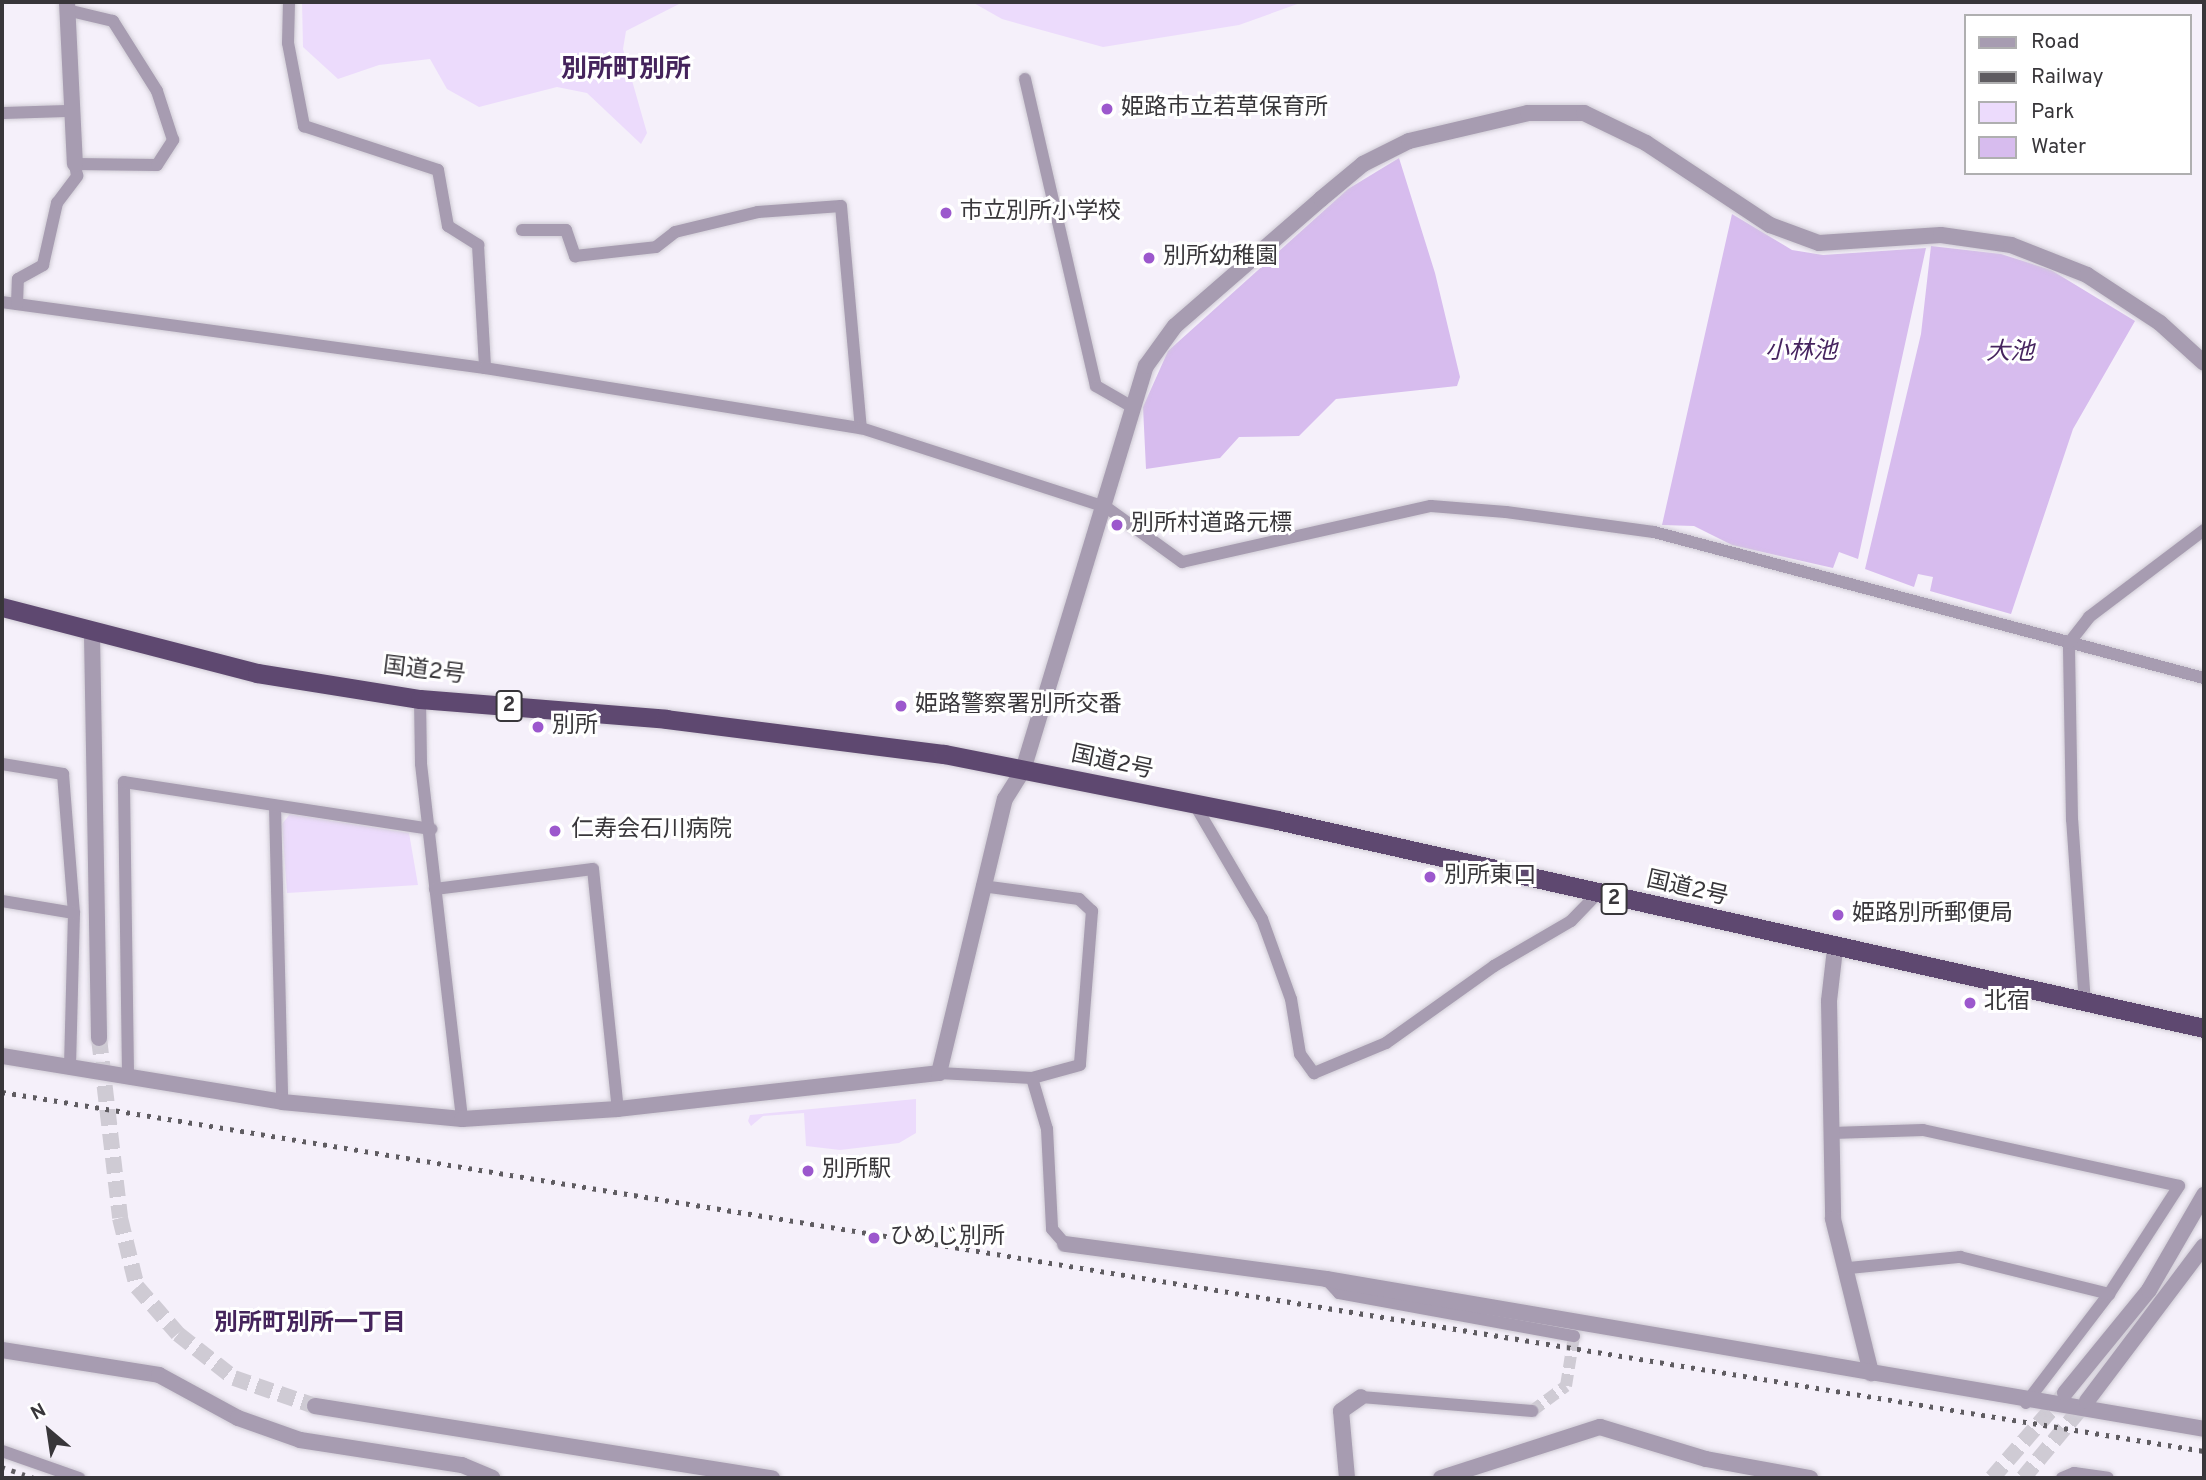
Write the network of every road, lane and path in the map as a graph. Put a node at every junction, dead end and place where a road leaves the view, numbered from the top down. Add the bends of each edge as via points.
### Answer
1 (289, 2) edge
2 (67, 6) edge
3 (1025, 79) dead end
4 (68, 111) junction
5 (2, 113) edge
6 (75, 164) junction
7 (522, 230) dead end
8 (2, 302) edge
9 (17, 304) junction
10 (2204, 363) edge
11 (485, 368) junction
12 (1130, 406) junction
13 (861, 428) junction
14 (1106, 507) junction
15 (2204, 530) edge
16 (2, 607) edge
17 (92, 635) junction
18 (2068, 643) junction
19 (2204, 678) edge
20 (420, 699) junction
21 (2, 764) edge
22 (1023, 770) junction
23 (1195, 805) junction
24 (275, 806) junction
25 (430, 829) junction
26 (982, 886) junction
27 (435, 889) junction
28 (1595, 896) junction
29 (2, 901) edge
30 (74, 913) junction
31 (1835, 949) junction
32 (2085, 1004) junction
33 (2204, 1028) edge
34 (99, 1038) tunnel mouth
35 (2, 1056) edge
36 (70, 1067) junction
37 (128, 1073) junction
38 (939, 1073) junction
39 (1032, 1078) junction
40 (282, 1102) junction
41 (618, 1109) junction
42 (462, 1119) junction
43 (1832, 1133) junction
44 (2204, 1195) edge
45 (1065, 1244) joint
46 (2204, 1246) edge
47 (1849, 1268) junction
48 (1326, 1279) junction
49 (2109, 1294) junction
50 (1574, 1336) dead end
51 (2, 1350) edge
52 (1871, 1373) junction
53 (2065, 1394) tunnel mouth
54 (1361, 1397) joint
55 (2087, 1401) tunnel mouth
56 (2025, 1403) junction
57 (315, 1406) tunnel mouth
58 (1532, 1411) tunnel mouth
59 (2204, 1429) edge
60 (2, 1451) edge
61 (701, 1473) edge
62 (79, 1478) edge
63 (492, 1478) edge
64 (772, 1478) edge
65 (1347, 1478) edge
66 (1441, 1478) edge
67 (1810, 1478) edge
68 (2062, 1478) edge
69 (2108, 1478) edge

1 - 11 street via 288,43 304,126 439,170 448,226 478,245
2 - 4 street
2 - 6 street via 113,21 158,91 173,140 156,165
3 - 12 street via 1096,386
4 - 5 street
4 - 6 street
6 - 9 street via 77,176 57,203 43,265 18,279
7 - 13 street via 566,230 575,256 656,247 675,232 758,212 841,206
8 - 9 street
9 - 11 street
10 - 12 street via 2160,323 2087,275 2011,245 1941,235 1819,243 1770,225 1646,143 1584,113 1528,113 1409,141 1363,164 1175,326 1146,366
11 - 13 street
12 - 14 street
13 - 14 street
14 - 18 street via 1182,562 1206,562 1431,506 1654,532
14 - 22 street
15 - 18 street via 2089,617
16 - 17 highway, 国道2号 / 2
17 - 20 highway, 国道2号 / 2 via 257,673
17 - 34 street
18 - 19 street
18 - 32 street via 2072,820
20 - 22 highway, 国道2号 / 2 via 852,740
20 - 25 street
21 - 30 street via 63,774
22 - 23 highway, 国道2号 / 2
22 - 26 street via 1005,799
23 - 28 highway, 国道2号 / 2
23 - 28 street via 1262,919 1291,999 1300,1054 1314,1073 1386,1042 1494,965 1571,921
24 - 25 street
24 - 37 street via 124,782
24 - 40 street
25 - 27 street
26 - 38 street
26 - 39 street via 1079,899 1092,911 1080,1065
27 - 41 street via 593,869
27 - 42 street
28 - 31 highway, 国道2号 / 2
29 - 30 street
30 - 36 street
31 - 32 highway, 国道2号 / 2
31 - 43 street via 1829,1001
32 - 33 highway, 国道2号 / 2
35 - 36 street
36 - 37 street
37 - 40 street
38 - 39 street
38 - 41 street
39 - 45 street via 1047,1129 1052,1229
40 - 42 street
41 - 42 street
43 - 47 street via 1833,1219
43 - 49 street via 1923,1130 2179,1186
44 - 53 street via 2149,1290
45 - 48 street
46 - 55 street
47 - 49 street via 1960,1257
47 - 52 street
48 - 50 street via 1339,1293
48 - 52 street
49 - 56 street
51 - 63 street via 159,1375 239,1418 300,1440 463,1465
52 - 56 street
54 - 58 street
54 - 65 street via 1341,1411
56 - 59 street
57 - 61 street
60 - 62 street
61 - 64 street
66 - 67 street via 1600,1427 1706,1460
68 - 69 street via 2074,1473

